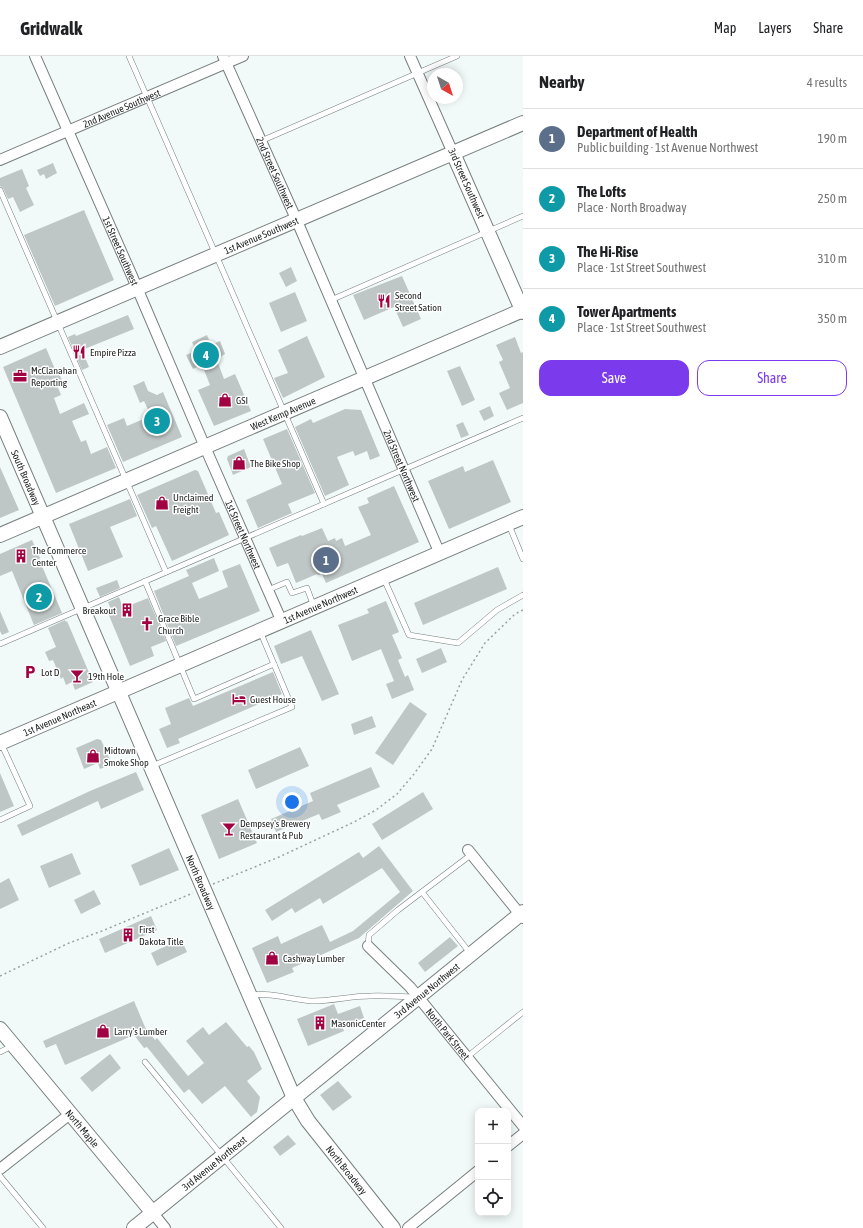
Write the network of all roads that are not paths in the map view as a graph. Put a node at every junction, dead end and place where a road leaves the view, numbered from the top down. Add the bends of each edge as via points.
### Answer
1 (35, 56) edge
2 (129, 56) edge
3 (243, 56) edge
4 (410, 56) edge
5 (457, 56) edge
6 (225, 60) edge
7 (418, 72) junction
8 (147, 97) junction
9 (523, 124) edge
10 (68, 131) junction
11 (261, 141) junction
12 (454, 153) junction
13 (0, 160) edge
14 (0, 190) edge
15 (523, 216) edge
16 (296, 221) junction
17 (488, 231) junction
18 (216, 255) junction
19 (137, 288) junction
20 (331, 300) junction
21 (523, 311) edge
22 (57, 323) junction
23 (0, 347) edge
24 (364, 378) junction
25 (284, 413) junction
26 (0, 418) edge
27 (523, 418) edge
28 (205, 447) junction
29 (404, 470) junction
30 (126, 481) junction
31 (324, 504) junction
32 (43, 516) junction
33 (523, 518) edge
34 (508, 524) junction
35 (0, 535) edge
36 (245, 538) junction
37 (440, 554) junction
38 (523, 558) edge
39 (166, 572) junction
40 (384, 578) junction
41 (145, 581) junction
42 (268, 590) junction
43 (523, 595) edge
44 (83, 608) junction
45 (315, 608) junction
46 (282, 622) junction
47 (260, 631) junction
48 (0, 643) edge
49 (274, 664) junction
50 (180, 666) junction
51 (119, 692) junction
52 (0, 743) edge
53 (151, 766) junction
54 (0, 820) edge
55 (470, 852) joint
56 (422, 892) junction
57 (522, 915) edge
58 (368, 946) joint
59 (471, 954) junction
60 (250, 996) junction
61 (418, 997) junction
62 (523, 1012) edge
63 (0, 1029) edge
64 (13, 1045) junction
65 (0, 1052) edge
66 (467, 1057) junction
67 (145, 1062) dead end
68 (294, 1098) junction
69 (70, 1114) junction
70 (523, 1126) edge
71 (523, 1134) edge
72 (510, 1144) edge
73 (222, 1157) junction
74 (0, 1169) edge
75 (475, 1173) edge
76 (0, 1176) edge
77 (153, 1213) junction
78 (43, 1228) edge
79 (134, 1228) edge
80 (165, 1228) edge
81 (281, 1228) edge
82 (393, 1228) edge
83 (408, 1228) edge

1 - 10 street, 1st Street Southwest
2 - 8 lane
3 - 6 street, 2nd Avenue Southwest
4 - 7 street, 3rd Street Southwest
5 - 7 lane
6 - 8 street, 2nd Avenue Southwest
6 - 11 street, 2nd Street Southwest
7 - 11 lane
7 - 12 street, 3rd Street Southwest
8 - 10 street, 2nd Avenue Southwest
8 - 18 lane
9 - 12 street, 1st Avenue Southwest
10 - 13 street, 2nd Avenue Southwest
10 - 19 street, 1st Street Southwest
11 - 16 street, 2nd Street Southwest
12 - 16 street, 1st Avenue Southwest
12 - 17 street, 3rd Street Southwest
14 - 22 lane
15 - 17 lane
16 - 18 street, 1st Avenue Southwest
16 - 20 street, 2nd Street Southwest
17 - 20 lane
17 - 21 street, 3rd Street Southwest
18 - 19 street, 1st Avenue Southwest
18 - 25 lane
19 - 22 street, 1st Avenue Southwest
19 - 28 street, 1st Street Southwest
20 - 24 street, 2nd Street Southwest
21 - 24 street, West Kemp Avenue
22 - 23 street, 1st Avenue Southwest
22 - 30 lane
24 - 25 street, West Kemp Avenue
24 - 29 street, 2nd Street Northwest
25 - 28 street, West Kemp Avenue
25 - 31 lane
26 - 32 street, South Broadway
27 - 29 lane
28 - 30 street, West Kemp Avenue
28 - 36 street, 1st Street Northwest
29 - 31 lane
29 - 37 street, 2nd Street Northwest
30 - 32 street, West Kemp Avenue
30 - 39 lane
31 - 36 lane
32 - 35 street, West Kemp Avenue
32 - 44 street, North Broadway
33 - 34 street, 1st Avenue Northwest
34 - 37 street, 1st Avenue Northwest
34 - 38 lane
36 - 39 lane
36 - 42 street, 1st Street Northwest
37 - 40 street, 1st Avenue Northwest
39 - 41 lane
40 - 43 lane via 409,635 458,643 498,610
40 - 45 street, 1st Avenue Northwest
41 - 44 lane
41 - 50 lane
42 - 45 lane via 287,582 292,593 306,588
42 - 46 street, 1st Street Northwest
44 - 48 lane
44 - 51 street, North Broadway
45 - 46 street, 1st Avenue Northwest
46 - 47 street, 1st Avenue Northwest
47 - 49 lane
47 - 50 street, 1st Avenue Northwest
49 - 50 lane via 194,699
49 - 53 lane via 292,707
50 - 51 street, 1st Avenue Northwest
51 - 52 street, 1st Avenue Northeast
51 - 53 street, North Broadway
52 - 54 lane via 30,806
53 - 60 street, North Broadway
55 - 56 lane
55 - 57 street
56 - 58 lane via 369,935
56 - 59 lane
57 - 59 street, 3rd Avenue Northwest
58 - 61 street, North Park Street
59 - 61 street, 3rd Avenue Northwest
60 - 61 lane via 271,994 311,1001 370,996
60 - 68 street, North Broadway
61 - 66 street, North Park Street
61 - 68 street, 3rd Avenue Northwest
62 - 66 lane
63 - 64 street, North Maple
64 - 65 lane
64 - 69 street, North Maple
66 - 70 street, North Park Street
67 - 73 lane
68 - 73 street, 3rd Avenue Northeast
68 - 82 street, North Broadway via 308,1121
69 - 74 street
69 - 77 street, North Maple
71 - 72 street
73 - 77 street, 3rd Avenue Northeast
73 - 81 lane
75 - 83 street
76 - 78 lane
77 - 79 street, 3rd Avenue Northeast
77 - 80 street, North Maple

